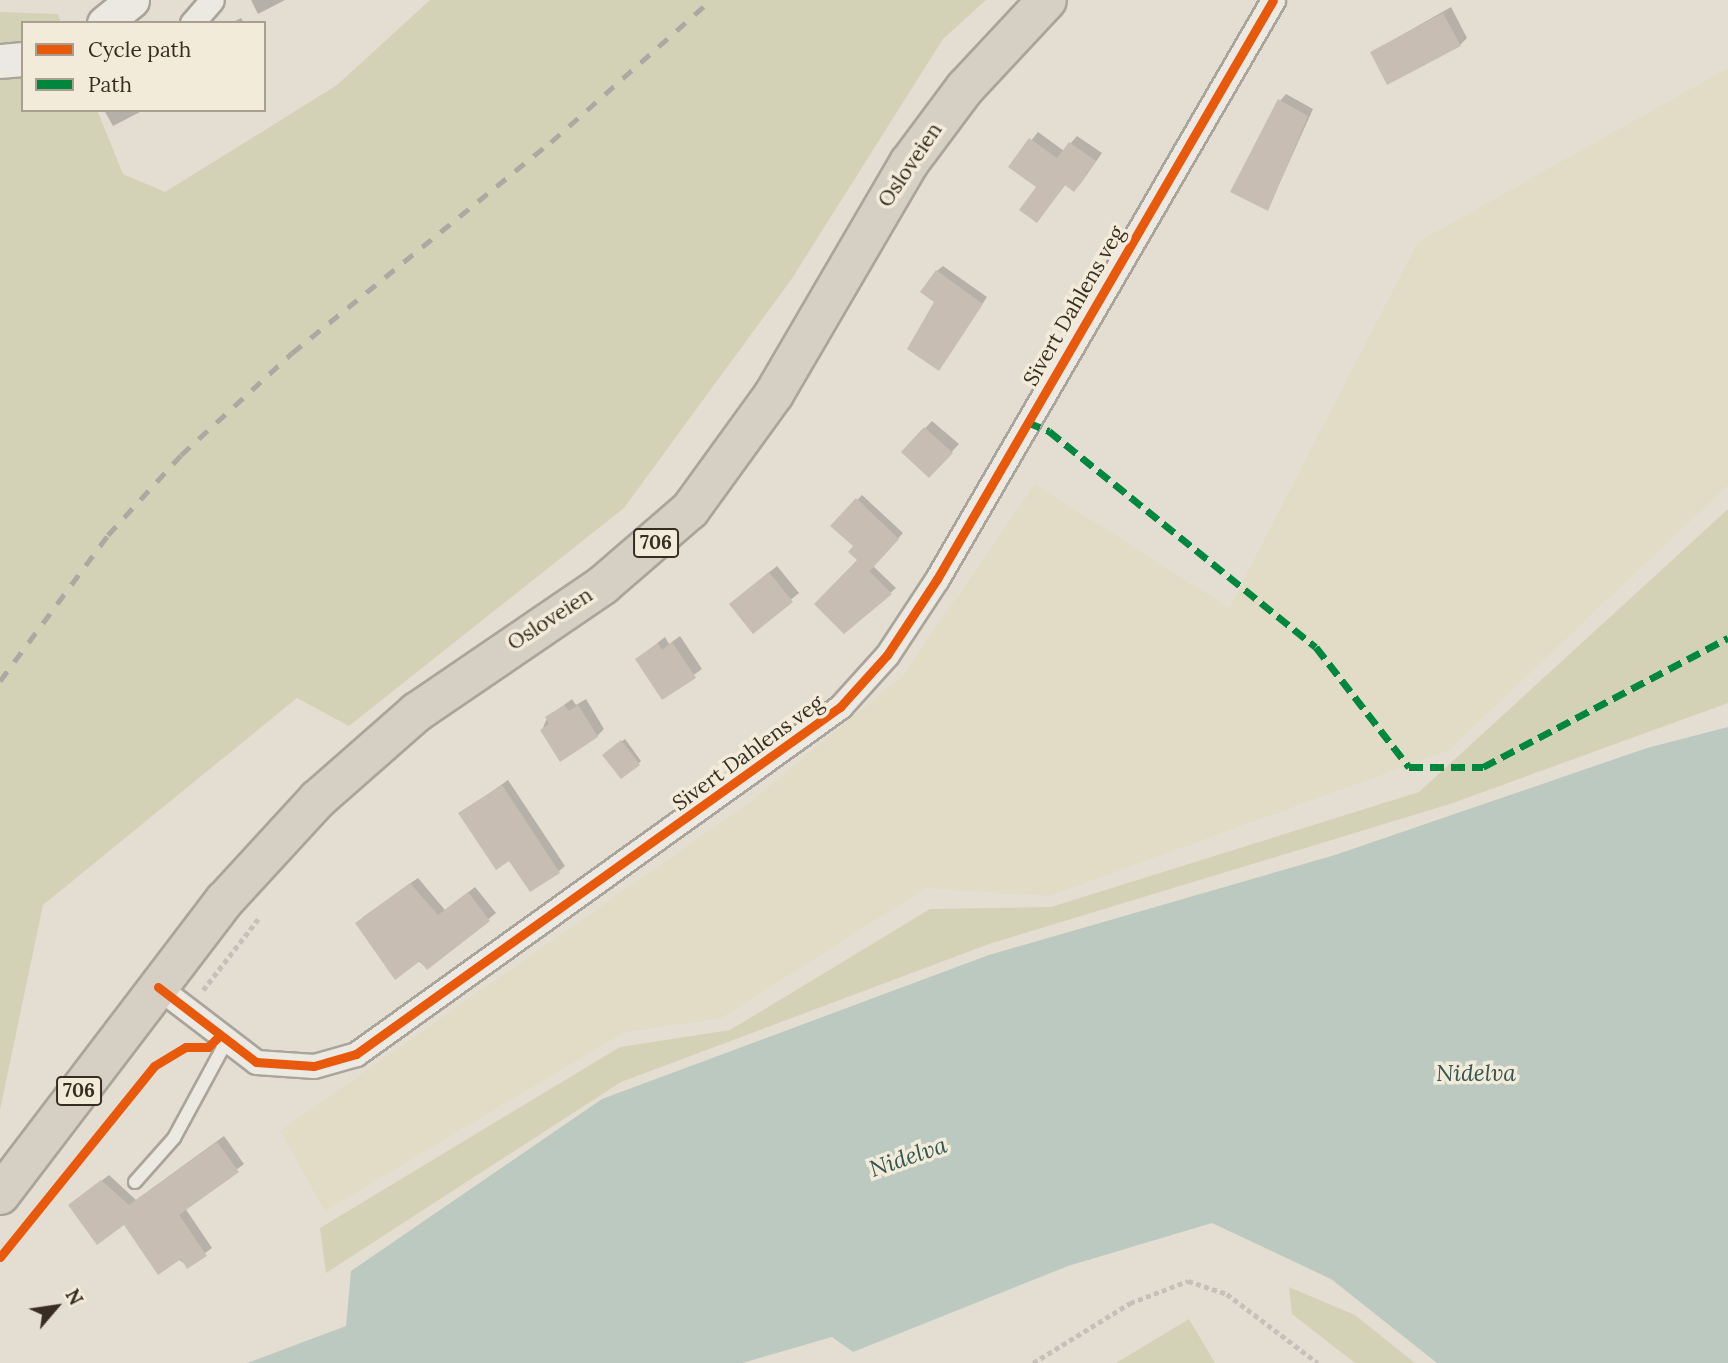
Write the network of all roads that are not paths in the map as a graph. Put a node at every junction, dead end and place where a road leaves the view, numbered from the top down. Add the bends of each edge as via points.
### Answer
1 (132, 0) edge
2 (212, 0) edge
3 (1047, 0) edge
4 (1272, 0) edge
5 (106, 21) edge
6 (194, 21) edge
7 (21, 59) edge
8 (0, 61) edge
9 (158, 987) junction
10 (221, 1041) junction
11 (135, 1182) dead end
12 (0, 1195) edge

1 - 5 main road
2 - 6 street
3 - 9 highway, Osloveien / 706 via 965,88 909,163 774,394 690,510 603,585 417,712 318,799 225,900
4 - 10 street, Sivert Dahlens veg via 937,579 866,682 805,736 376,1043 336,1061 292,1067 256,1062
7 - 8 main road
9 - 10 street, Sivert Dahlens veg
9 - 12 highway, Osloveien / 706
10 - 11 lane via 174,1138

